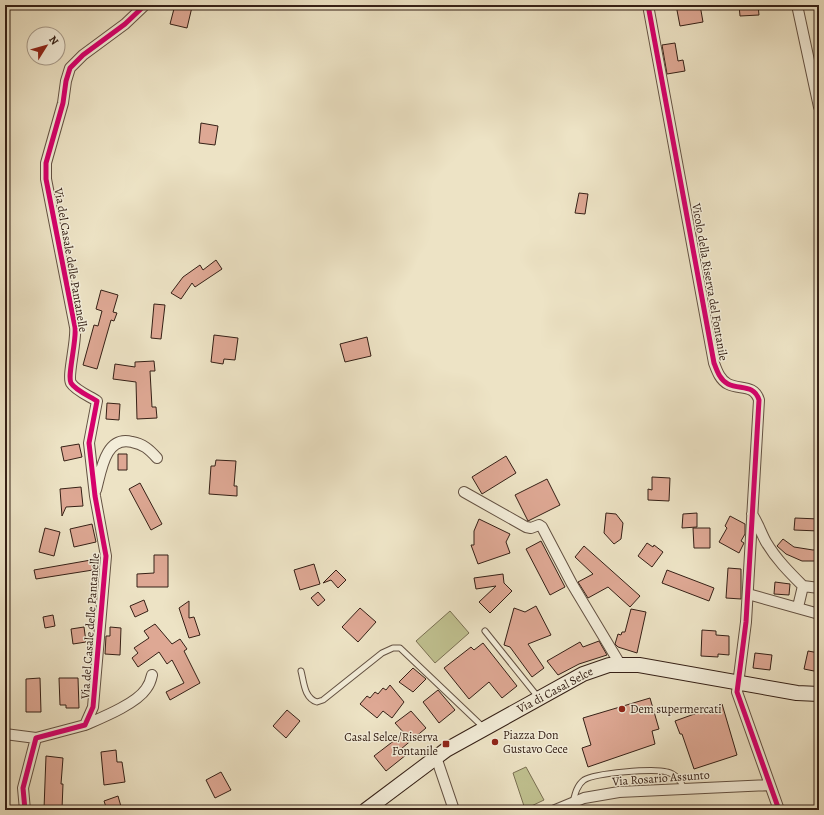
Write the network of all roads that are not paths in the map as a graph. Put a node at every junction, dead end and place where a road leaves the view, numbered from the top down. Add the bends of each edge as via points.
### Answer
1 (145, 5) edge
2 (648, 5) edge
3 (797, 5) edge
4 (819, 107) edge
5 (157, 458) dead end
6 (464, 492) dead end
7 (95, 496) junction
8 (752, 514) junction
9 (803, 586) junction
10 (819, 588) edge
11 (748, 594) junction
12 (798, 607) junction
13 (819, 614) edge
14 (485, 631) dead end
15 (620, 664) junction
16 (301, 671) dead end
17 (152, 675) dead end
18 (738, 682) junction
19 (819, 694) edge
20 (539, 698) junction
21 (85, 725) junction
22 (484, 728) junction
23 (5, 734) edge
24 (36, 738) junction
25 (436, 757) junction
26 (770, 785) junction
27 (683, 788) junction
28 (573, 802) junction
29 (25, 810) edge
30 (366, 810) edge
31 (454, 810) edge
32 (555, 810) edge
33 (779, 810) edge

1 - 7 street, Via del Casale delle Pantanelle via 128,21 83,54 70,68 45,169 75,327 76,342 70,380 75,387 97,401 89,440
2 - 8 street, Vicolo della Riserva del Fontanile via 714,364 726,383 750,389 759,400
3 - 4 street
5 - 7 street via 142,445 126,440 118,442 106,457
6 - 15 street via 526,528 539,525 542,527 572,584
7 - 21 street, Via del Casale delle Pantanelle via 106,556 95,698
8 - 9 street via 778,560
8 - 11 street, Vicolo della Riserva del Fontanile
9 - 10 street
9 - 12 street
11 - 12 street
11 - 18 street, Vicolo della Riserva del Fontanile
12 - 13 street
14 - 20 lane
15 - 18 main road, Via di Casal Selce
15 - 20 main road, Via di Casal Selce via 591,671
16 - 22 lane via 308,696 317,702 323,700 382,653 400,648
17 - 21 street via 141,694 122,707
18 - 19 main road, Via di Casal Selce
18 - 26 street, Vicolo della Riserva del Fontanile via 738,699
20 - 22 main road, Via di Casal Selce
21 - 24 street
22 - 25 main road, Via di Casal Selce
23 - 24 street
24 - 29 street via 23,788
25 - 30 main road, Via di Casal Selce
25 - 31 street
26 - 27 street, Via Rosario Assunto
26 - 33 street, Vicolo della Riserva del Fontanile
27 - 28 street, Via Rosario Assunto via 620,792
27 - 28 lane via 677,778 661,771 603,775 582,783
28 - 32 street, Via Rosario Assunto

